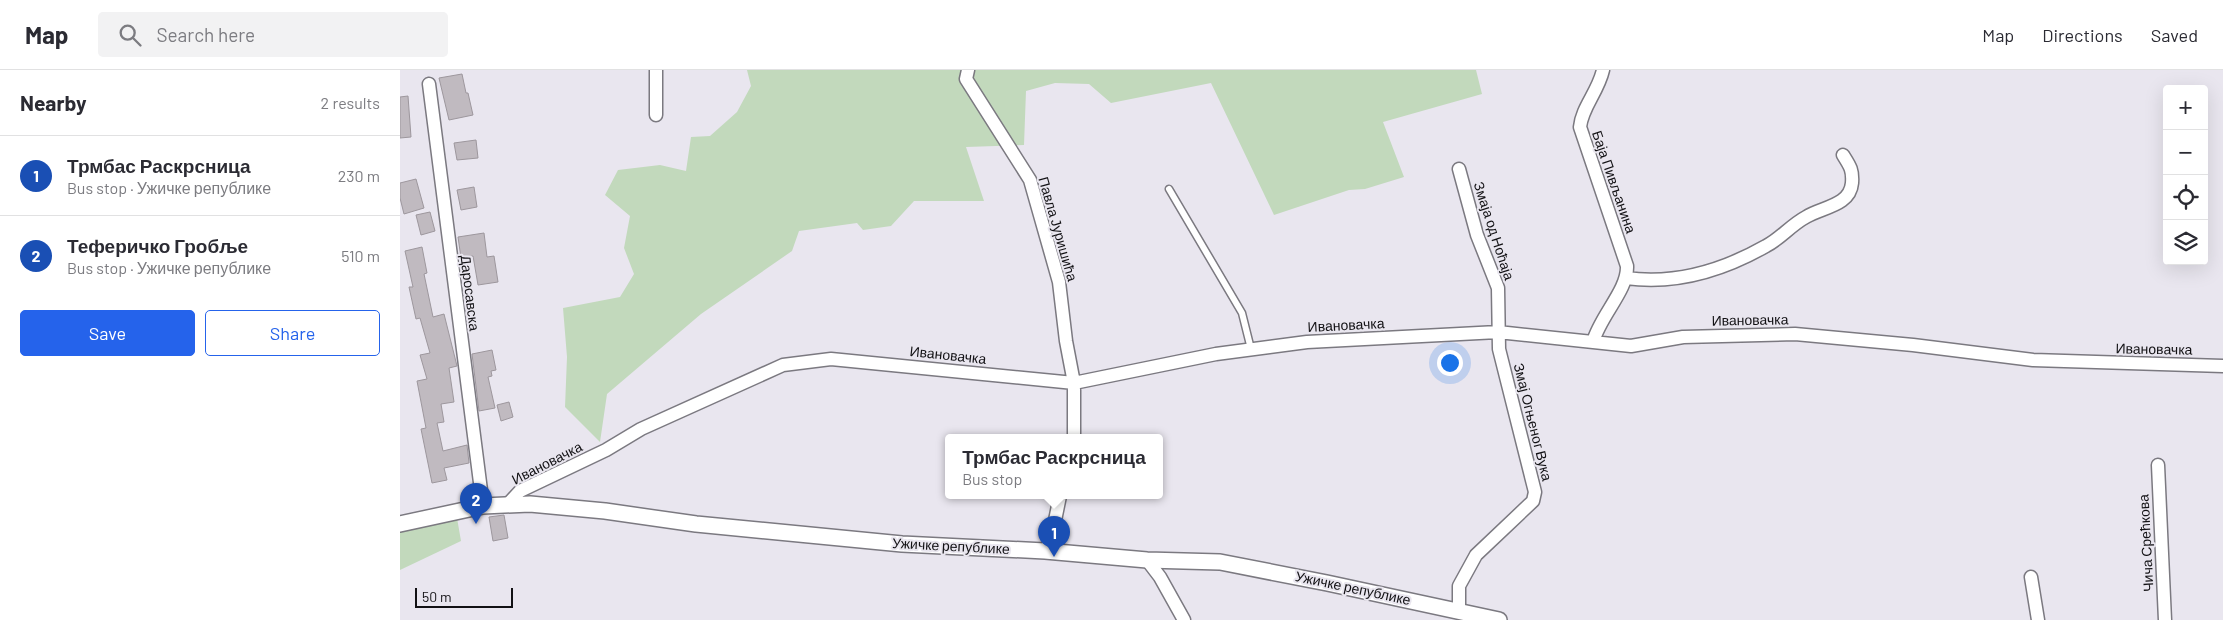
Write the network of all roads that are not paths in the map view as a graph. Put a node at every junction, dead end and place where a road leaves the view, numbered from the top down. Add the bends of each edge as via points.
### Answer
1 (656, 70) edge
2 (968, 70) edge
3 (1603, 70) edge
4 (428, 84) dead end
5 (656, 115) dead end
6 (1843, 155) dead end
7 (1459, 169) dead end
8 (1169, 189) dead end
9 (1626, 278) junction
10 (1498, 332) junction
11 (1593, 342) junction
12 (1251, 349) junction
13 (2223, 366) edge
14 (1074, 383) junction
15 (1074, 434) edge
16 (2158, 465) dead end
17 (1059, 499) edge
18 (508, 504) junction
19 (483, 506) junction
20 (400, 524) edge
21 (1045, 551) junction
22 (1147, 560) junction
23 (2032, 577) dead end
24 (1459, 611) junction
25 (1184, 620) edge
26 (1499, 620) edge
27 (2038, 620) edge
28 (2165, 620) edge

1 - 5 street
2 - 14 street, Павла Јуришића via 966,79 1030,180 1059,282
3 - 9 street, Баја Пивљанина via 1599,87 1584,112 1580,127 1627,266
4 - 19 street, Даросавска
6 - 9 street via 1853,169 1851,191 1842,202 1806,216 1768,246 1702,274 1676,279
7 - 10 street, Змаја од Ноћаја via 1477,235 1498,288
8 - 12 lane via 1242,313
9 - 11 street via 1602,318
10 - 11 street, Ивановачка
10 - 12 street, Ивановачка via 1308,342
10 - 24 street, Змај Огњеног Вука via 1499,349 1534,492 1533,501 1476,555 1459,586
11 - 13 street, Ивановачка via 1631,346 1683,337 1794,334 2033,360
12 - 14 street, Ивановачка
14 - 15 street, Павла Јуришића
14 - 18 street, Ивановачка via 831,359 783,365 641,429 597,454 520,490
16 - 28 street, Чича Срећкова
17 - 21 street via 1051,540
18 - 19 street, Ужичке републике
18 - 21 street, Ужичке републике via 566,506 696,524 902,544
19 - 20 street, Ужичке републике
21 - 22 street, Ужичке републике
22 - 24 street, Ужичке републике via 1220,562
22 - 25 street
23 - 27 street
24 - 26 street, Ужичке републике

